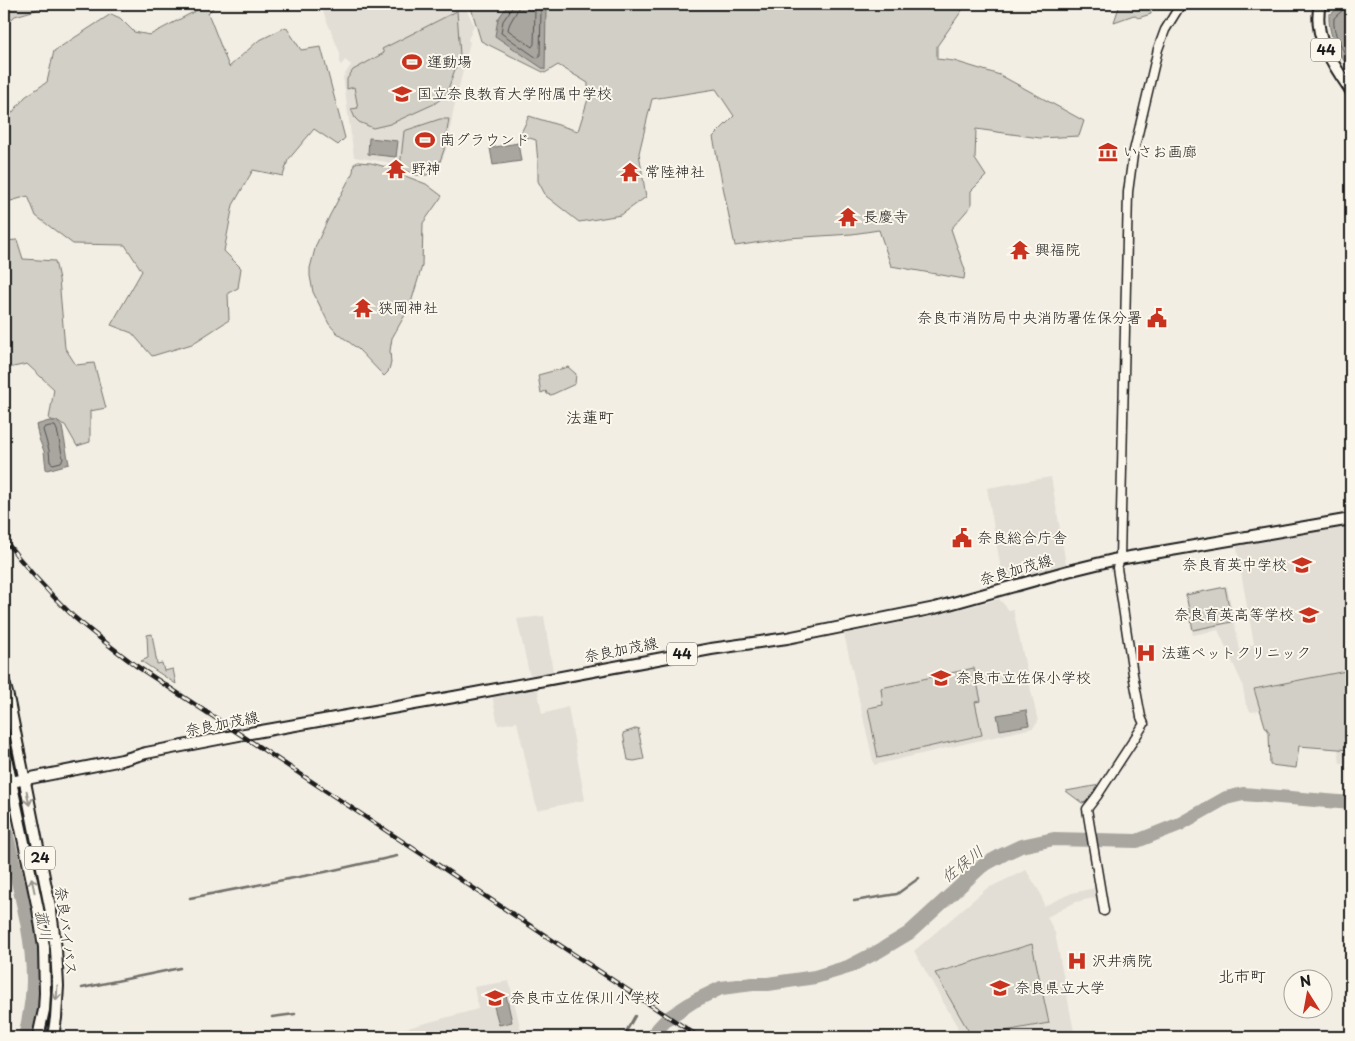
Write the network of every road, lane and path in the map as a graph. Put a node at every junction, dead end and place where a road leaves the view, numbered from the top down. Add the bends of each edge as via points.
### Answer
1 (1180, 4) edge
2 (1320, 4) edge
3 (1351, 91) edge
4 (1351, 519) edge
5 (1120, 559) junction
6 (4, 682) edge
7 (4, 748) edge
8 (24, 779) junction
9 (11, 782) junction
10 (1104, 911) dead end
11 (38, 1037) edge
12 (53, 1037) edge

1 - 5 street via 1158,49 1131,165 1128,192
2 - 3 main road, 44 via 1318,29 1323,45
4 - 5 main road, 奈良加茂線 / 44
5 - 8 main road, 奈良加茂線 / 44 via 935,608 820,632 240,735
5 - 10 street via 1117,568 1144,724 1086,809
6 - 8 main road, 奈良バイパス / 24
7 - 9 main road, 奈良バイパス / 24
8 - 9 main road, 奈良加茂線 / 44
8 -> 12 main road, 奈良バイパス / 24 via 56,949 58,986
11 -> 9 main road, 奈良バイパス / 24 via 44,1010 44,947

